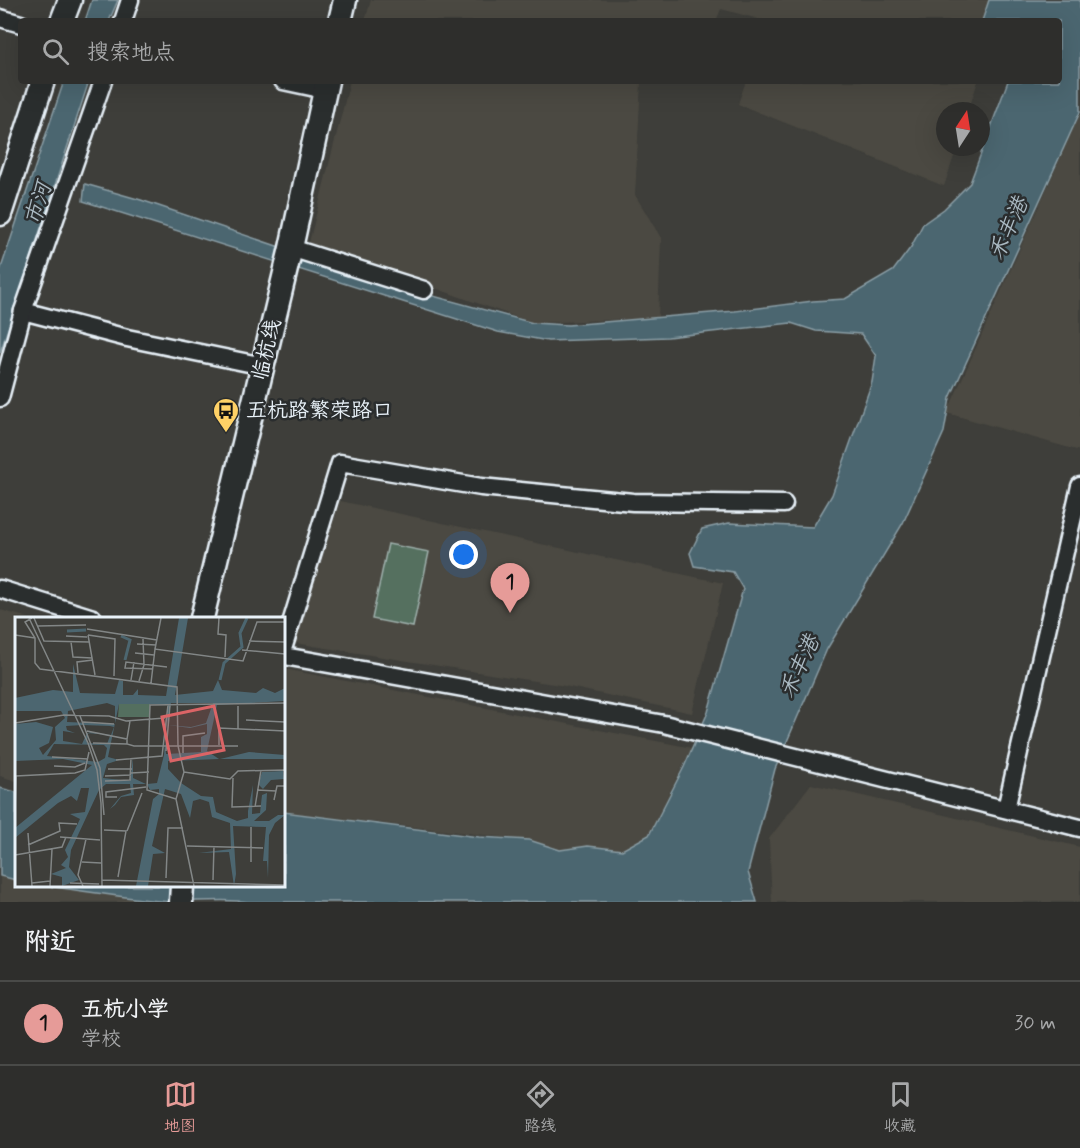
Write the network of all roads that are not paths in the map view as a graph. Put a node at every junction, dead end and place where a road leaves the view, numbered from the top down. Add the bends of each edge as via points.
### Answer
1 (70, 0) edge
2 (130, 0) edge
3 (345, 0) edge
4 (0, 18) edge
5 (63, 18) edge
6 (124, 18) edge
7 (341, 18) edge
8 (18, 23) edge
9 (42, 84) edge
10 (102, 84) edge
11 (309, 84) edge
12 (326, 86) edge
13 (2, 202) edge
14 (291, 248) junction
15 (424, 290) dead end
16 (23, 311) junction
17 (263, 366) junction
18 (0, 398) edge
19 (1080, 486) edge
20 (784, 504) dead end
21 (0, 589) edge
22 (90, 617) edge
23 (202, 617) edge
24 (285, 643) edge
25 (285, 656) edge
26 (1006, 809) junction
27 (1080, 828) edge
28 (182, 887) edge
29 (181, 902) edge

1 - 5 street
2 - 6 street
3 - 7 street
4 - 8 street
9 - 13 street
10 - 16 street
11 - 12 street
12 - 14 street, 临杭线
14 - 15 street
14 - 17 street, 临杭线
16 - 17 street via 127,338
16 - 18 street
17 - 23 street, 临杭线
19 - 26 street
20 - 24 street via 633,502 481,487 340,463
21 - 22 street
25 - 26 street via 695,731
26 - 27 street
28 - 29 street

